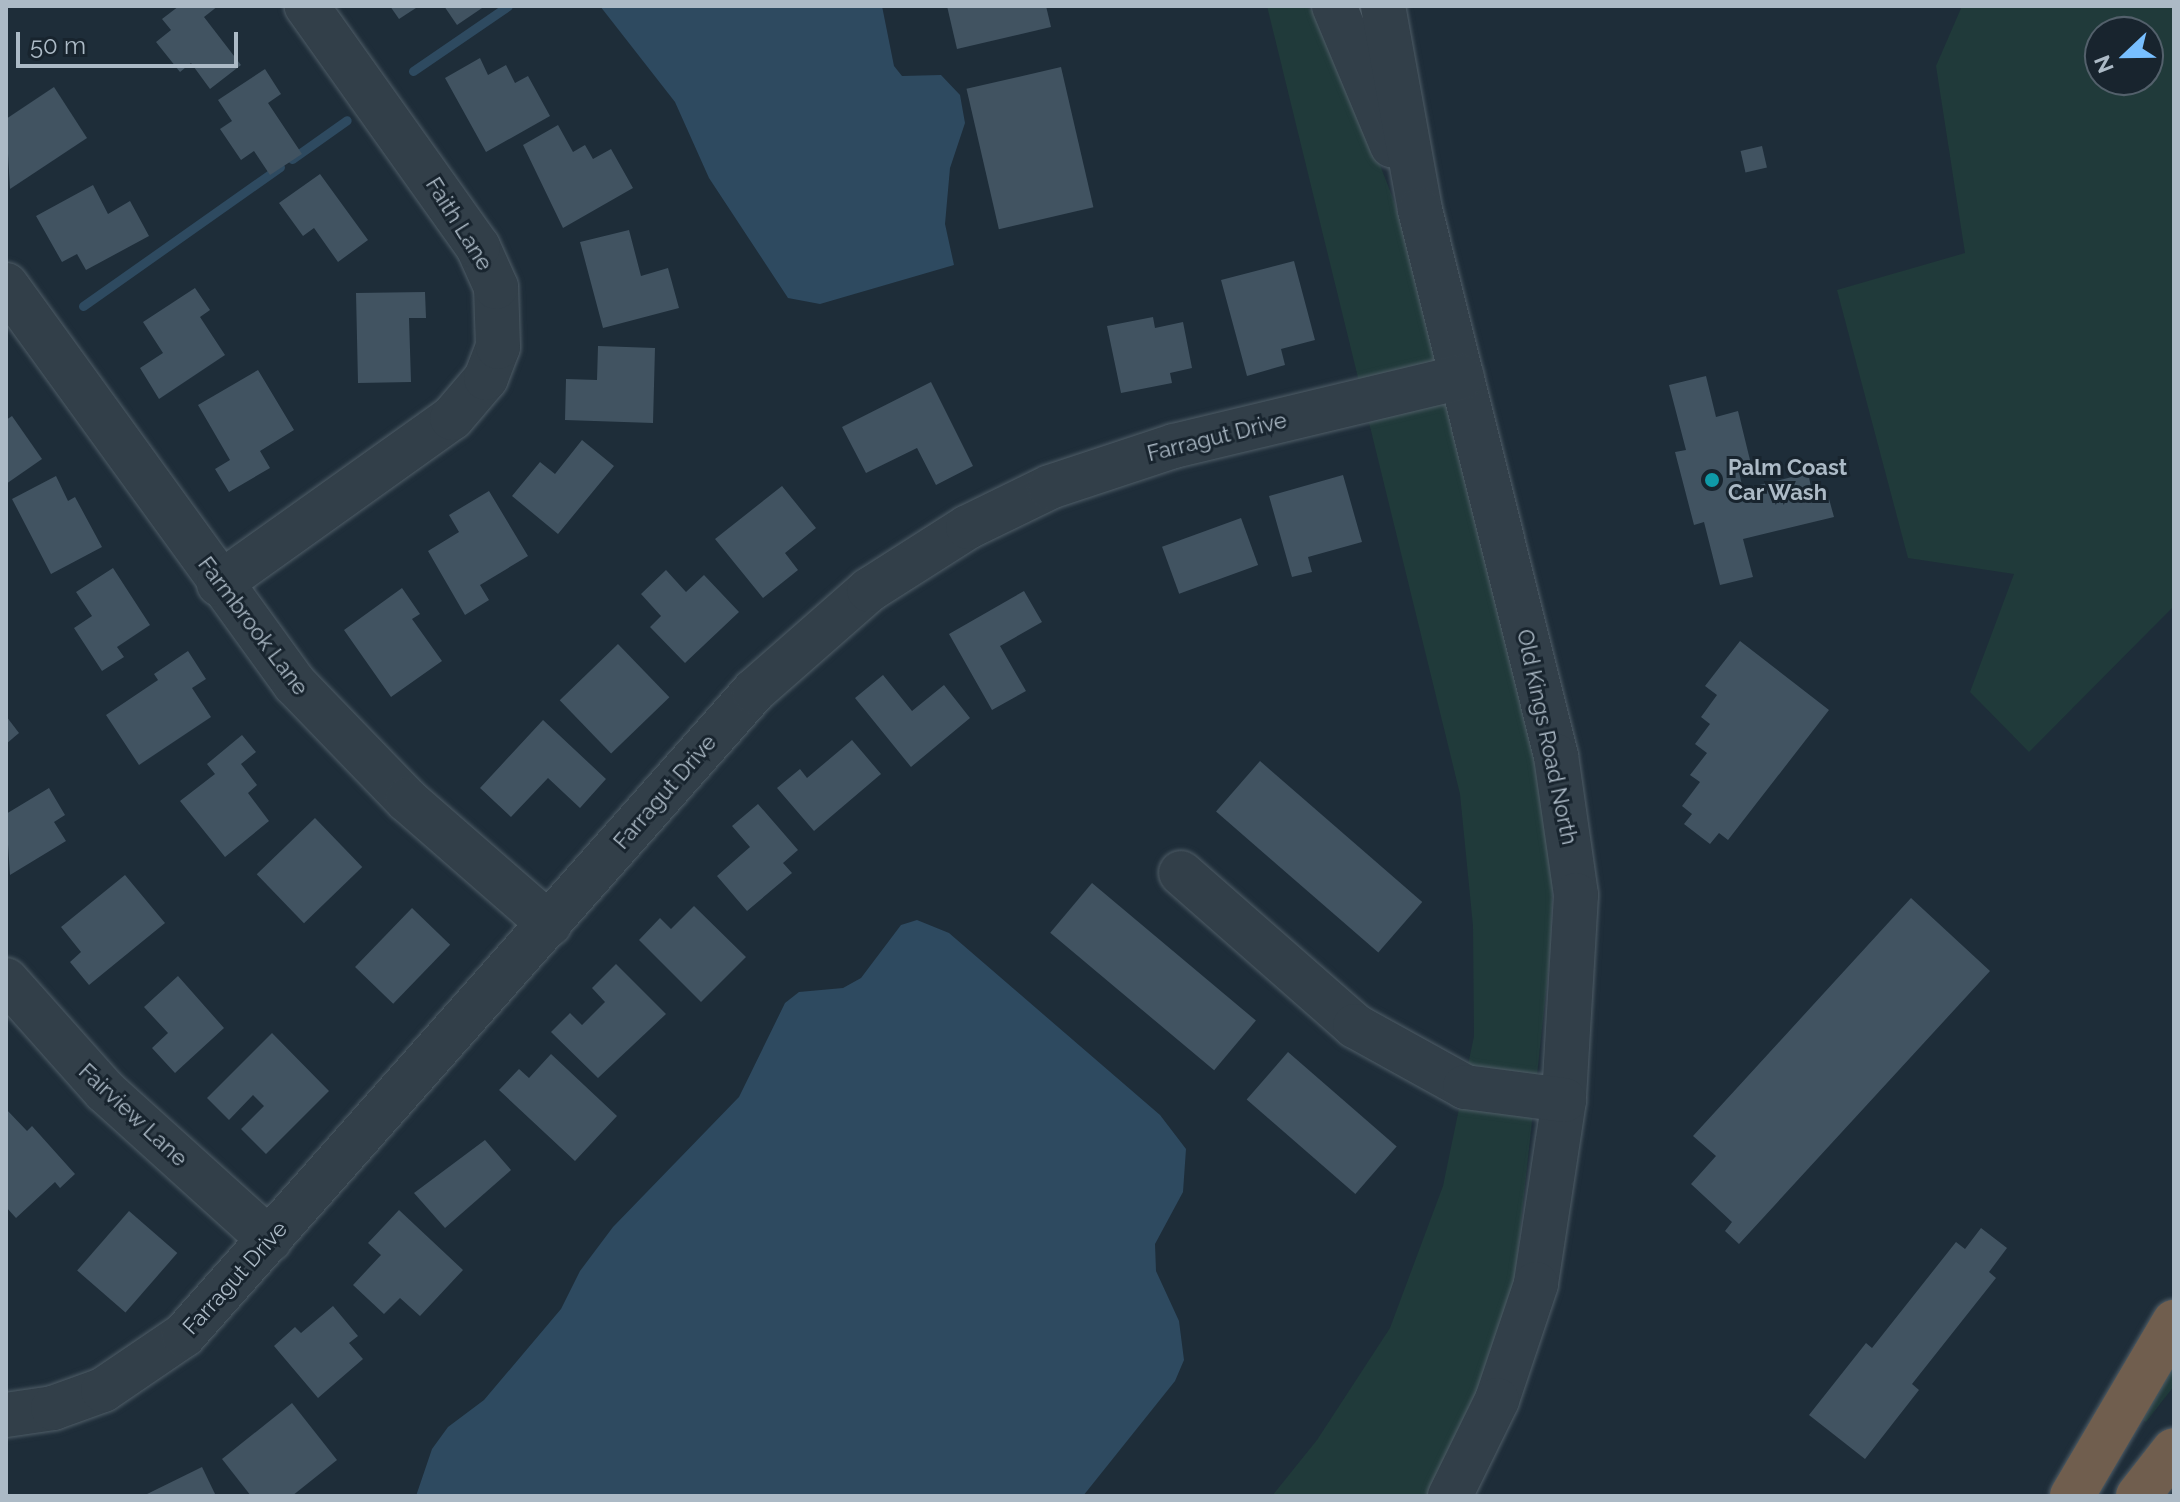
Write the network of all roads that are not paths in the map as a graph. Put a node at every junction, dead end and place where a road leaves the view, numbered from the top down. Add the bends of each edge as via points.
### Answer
1 (307, 6) edge
2 (1334, 6) edge
3 (1383, 6) edge
4 (1420, 210) junction
5 (6, 285) edge
6 (1462, 377) junction
7 (219, 584) junction
8 (1181, 873) dead end
9 (549, 924) junction
10 (6, 980) edge
11 (1564, 1100) junction
12 (270, 1240) junction
13 (2174, 1322) edge
14 (6, 1415) edge
15 (2174, 1450) edge
16 (1450, 1496) edge
17 (2072, 1496) edge
18 (2138, 1496) edge

1 - 7 street, Faith Lane via 478,247 496,287 498,347 486,378 452,418
2 - 4 street, Old Kings Road North
3 - 4 street, Old Kings Road North
4 - 6 street, Old Kings Road North
5 - 7 street, Farmbrook Lane
6 - 9 street, Farragut Drive via 1122,461 1050,487 918,556 828,623 754,691
6 - 11 street, Old Kings Road North via 1566,806 1576,933
7 - 9 street, Farmbrook Lane via 295,684 362,756
8 - 11 street via 1355,1026 1465,1087
9 - 12 street, Farragut Drive
10 - 12 street, Fairview Lane via 105,1091
11 - 16 street, Old Kings Road North via 1536,1284 1497,1400
12 - 14 street, Farragut Drive via 201,1318 144,1365 76,1401
13 - 17 highway
15 - 18 highway

